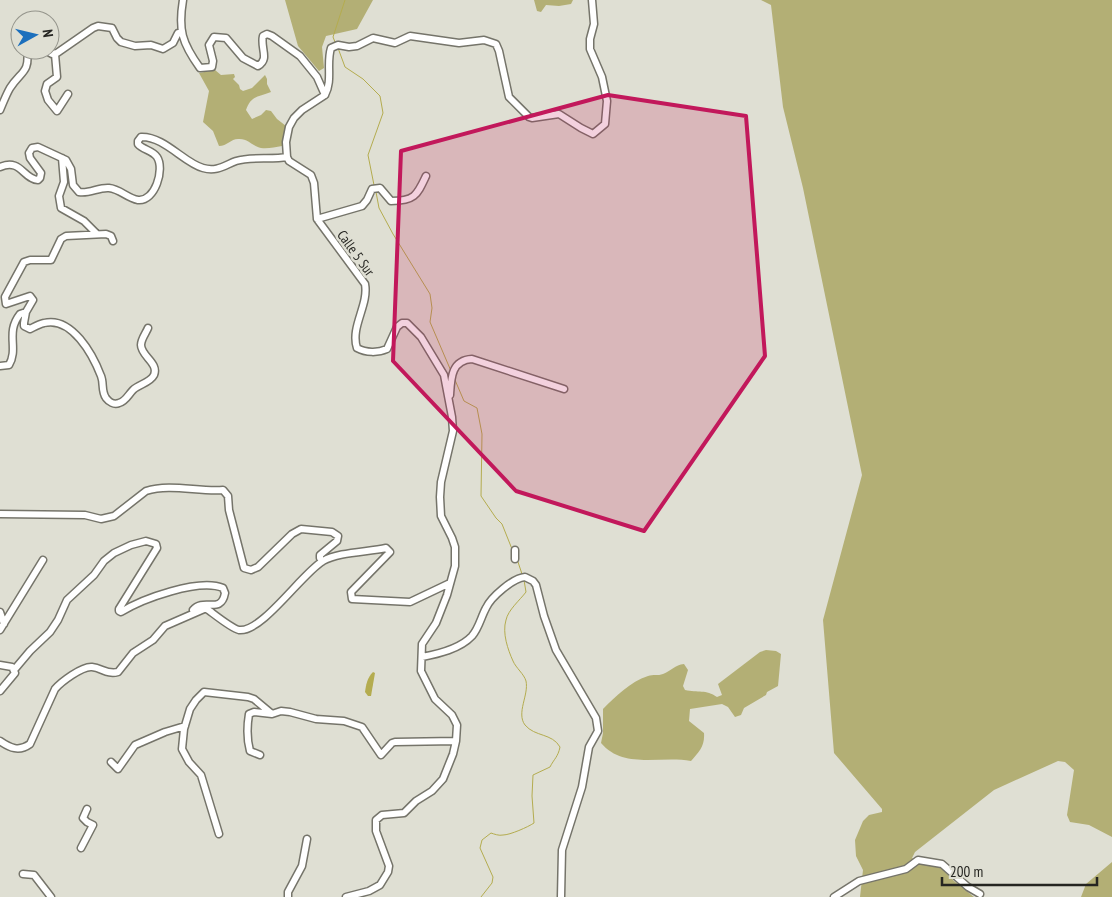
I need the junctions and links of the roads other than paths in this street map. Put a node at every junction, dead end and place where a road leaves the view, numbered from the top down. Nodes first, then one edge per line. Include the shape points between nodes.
1 (183, 0) edge
2 (592, 0) edge
3 (182, 33) junction
4 (60, 51) edge
5 (28, 60) edge
6 (56, 60) edge
7 (68, 94) dead end
8 (325, 95) junction
9 (0, 110) edge
10 (287, 157) junction
11 (62, 158) junction
12 (0, 167) edge
13 (426, 176) dead end
14 (317, 219) junction
15 (96, 234) junction
16 (113, 241) dead end
17 (26, 312) junction
18 (148, 328) dead end
19 (0, 366) edge
20 (564, 389) dead end
21 (449, 399) junction
22 (0, 514) edge
23 (515, 550) dead end
24 (515, 559) dead end
25 (43, 560) dead end
26 (322, 561) junction
27 (450, 583) junction
28 (0, 612) edge
29 (194, 612) junction
30 (2, 627) edge
31 (422, 657) junction
32 (0, 665) edge
33 (14, 670) junction
34 (0, 691) edge
35 (272, 714) junction
36 (185, 726) junction
37 (0, 741) edge
38 (456, 741) junction
39 (260, 755) dead end
40 (111, 762) dead end
41 (87, 810) dead end
42 (219, 834) dead end
43 (307, 839) dead end
44 (81, 848) dead end
45 (23, 874) dead end
46 (980, 894) dead end
47 (51, 897) edge
48 (288, 897) edge
49 (346, 897) edge
50 (561, 897) edge
51 (834, 897) edge

1 - 3 street
2 - 8 street via 594,24 590,50 602,77 607,100 605,124 593,134 559,114 532,118 521,110 509,97 499,51 492,41 459,43 410,36 392,43 373,38 357,46 336,46 328,55 329,88
3 - 4 street via 178,33 173,43 163,49 121,42 112,28 98,26
3 - 8 street via 191,56 200,68 212,67 209,45 214,37 226,38 243,58 258,66 265,58 263,36 272,36 300,56 317,77
5 - 9 street via 26,70 9,90
6 - 7 street via 57,77 45,91 48,100 57,111
8 - 10 street via 294,118 286,142
10 - 11 street via 237,161 217,170 204,169 159,142 141,138 138,144 157,156 160,171 158,184 147,197 138,200 112,188 79,192 73,185 71,169
10 - 14 street via 311,175
11 - 12 street via 38,147 30,149 30,158 41,174 36,180 14,165
11 - 15 street via 61,208 84,221
13 - 14 street via 418,193 408,198 391,201 380,188 374,188 362,206
14 - 21 street, Calle 5 Sur via 365,284 366,293 357,326 357,348 379,352 387,349 397,326 407,323 421,337 444,375
15 - 16 street via 111,236
15 - 17 street via 66,236 61,239 51,260 24,262 5,297 6,304 30,296 33,300
17 - 18 street via 24,326 30,329 45,322 56,323 72,331 83,342 101,376 107,399 114,404 127,399 153,377 154,366 141,346
17 - 19 street via 20,314 13,325 12,359 8,365
20 - 21 street via 472,359 461,361 453,369
21 - 27 street, Calle 5 Sur via 453,431 440,497 441,516 455,547 455,566
22 - 26 street via 85,515 101,519 114,516 152,489 223,490 228,496 244,568 258,568 292,534 304,528 332,532 338,536 337,541 320,554
23 - 24 street
25 - 30 street
26 - 27 street via 334,556 388,548 390,552 351,592 352,599 410,602
26 - 29 street via 249,629 238,630 207,609
27 - 31 street, Calle 5 Sur via 436,623 422,644
28 - 30 street
29 - 33 street via 196,607 221,602 225,592 223,588 199,586 180,589 119,611 157,548 156,544 146,542 131,545 104,561 67,600 50,632
29 - 37 street via 165,626 153,640 133,653 118,672 108,673 90,667 58,684 26,747 15,749
31 - 38 street via 421,671 435,699 457,722
31 - 50 street via 442,653 472,637 490,600 513,580 523,577 536,585 556,650 598,724 562,850
32 - 33 street
33 - 34 street via 11,680
35 - 36 street via 254,699 206,691 190,709
35 - 38 street via 290,712 362,727 380,755 395,742
35 - 39 street via 249,714 246,728 249,749
36 - 40 street via 135,745 118,769
36 - 42 street via 182,749 200,775
38 - 49 street via 443,779 432,791 404,813 382,815 376,820 376,831 389,866 380,884 369,891
41 - 44 street via 83,818 93,825
43 - 48 street via 302,866
45 - 47 street via 34,875
46 - 51 street via 942,864 918,860 906,869 859,881

